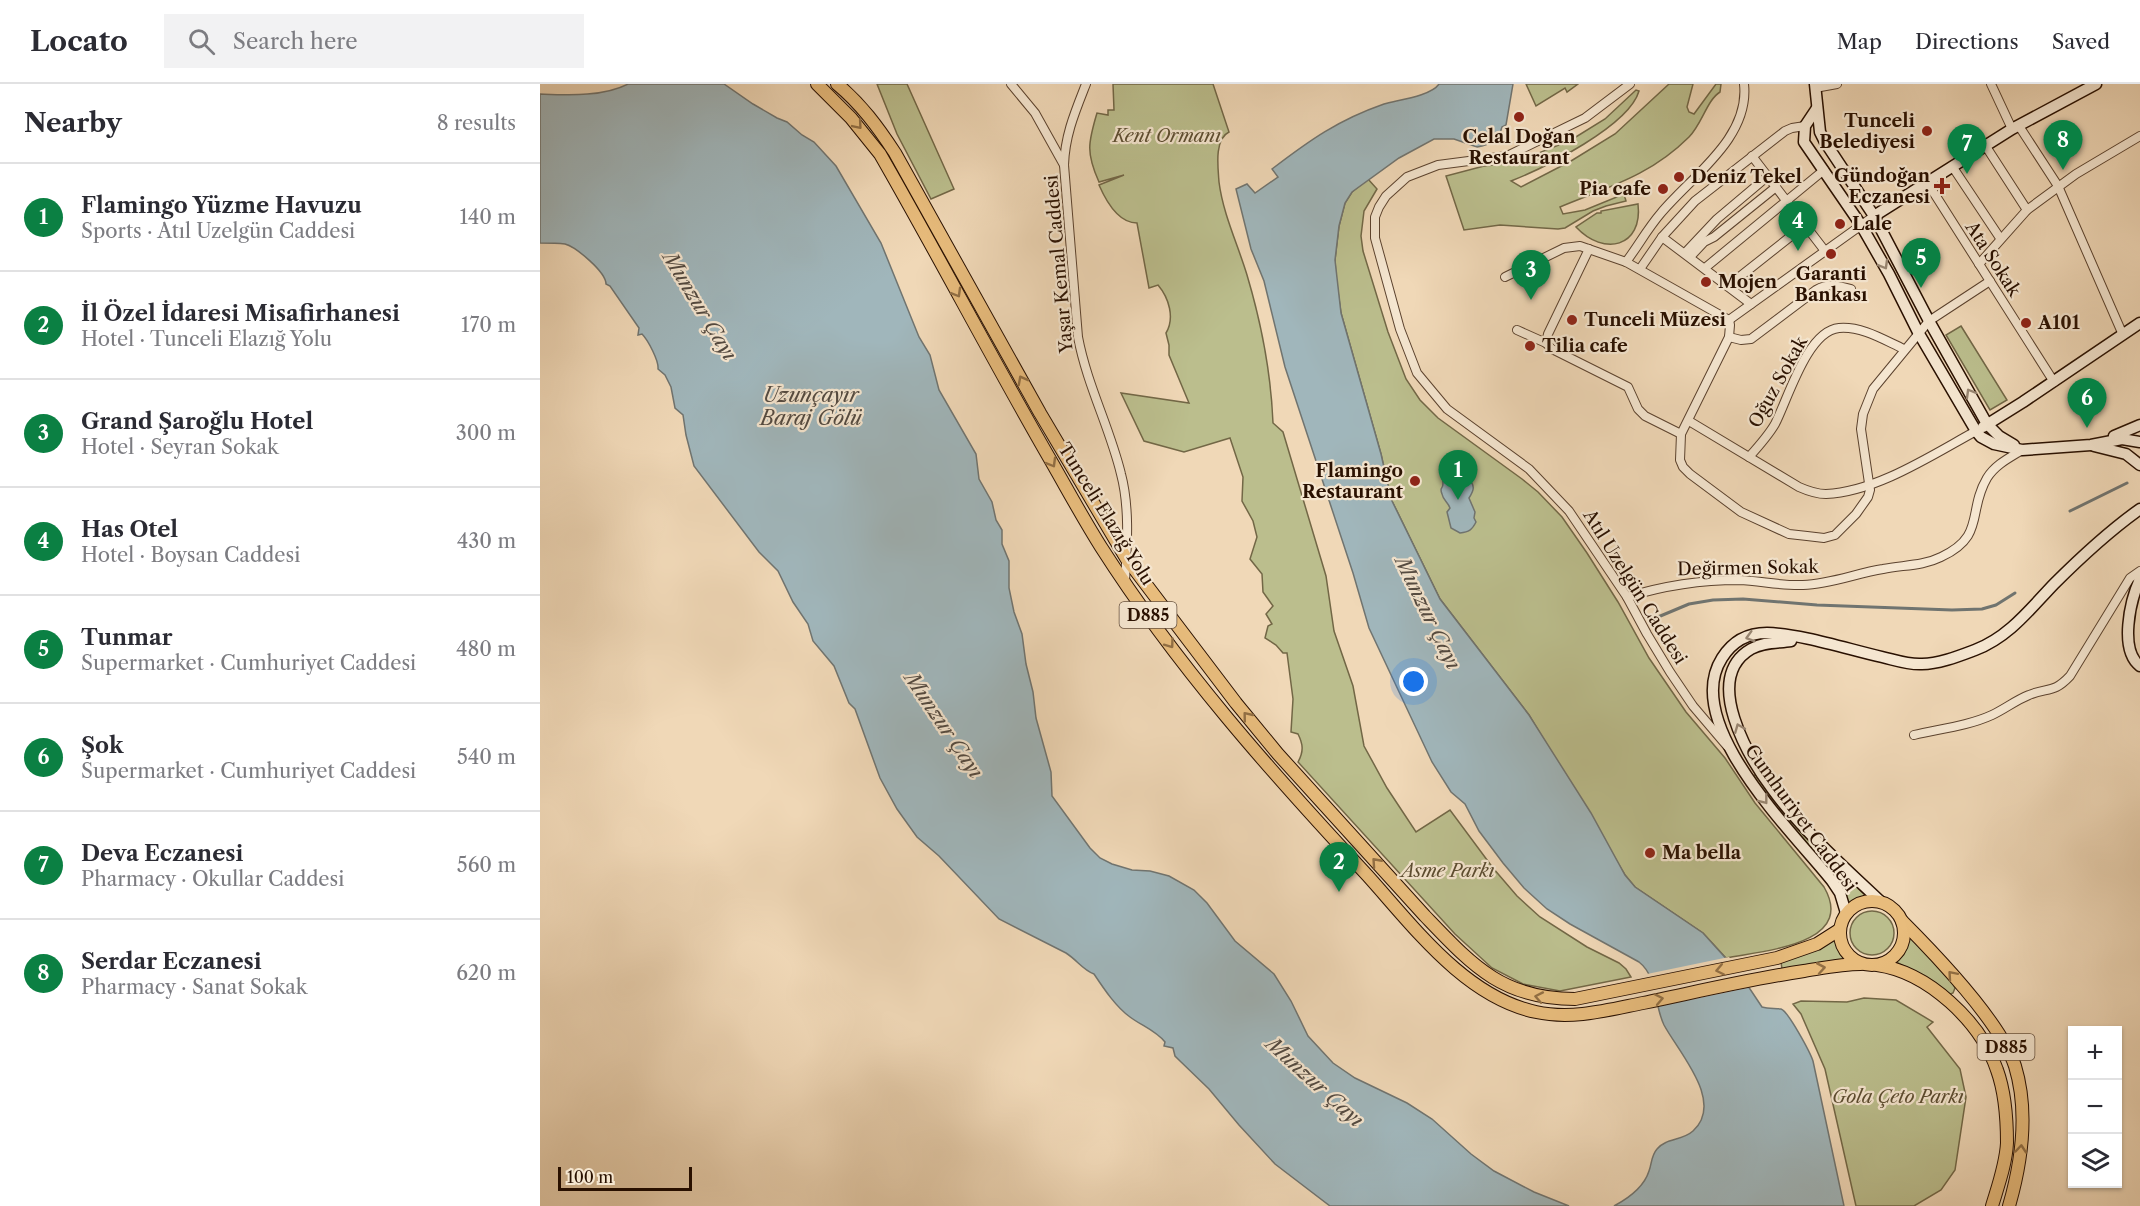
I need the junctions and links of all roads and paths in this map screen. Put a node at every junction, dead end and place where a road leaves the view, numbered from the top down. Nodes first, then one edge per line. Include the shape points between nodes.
1 (817, 84) edge
2 (837, 84) edge
3 (1011, 84) edge
4 (1086, 84) edge
5 (1630, 84) edge
6 (1744, 84) edge
7 (1837, 84) edge
8 (1991, 84) edge
9 (2096, 84) edge
10 (1815, 86) edge
11 (1817, 108) junction
12 (1805, 126) junction
13 (2015, 127) junction
14 (2140, 136) edge
15 (1985, 145) junction
16 (1752, 156) junction
17 (1064, 165) junction
18 (1952, 166) junction
19 (1824, 170) junction
20 (1768, 176) junction
21 (1927, 182) junction
22 (2058, 186) junction
23 (1776, 187) junction
24 (1786, 201) junction
25 (2027, 210) junction
26 (1874, 216) junction
27 (1805, 225) junction
28 (1861, 225) junction
29 (1662, 237) junction
30 (2000, 238) junction
31 (1589, 249) junction
32 (1825, 251) junction
33 (1687, 255) junction
34 (1626, 262) junction
35 (1979, 264) junction
36 (1705, 268) junction
37 (1640, 269) junction
38 (1505, 277) dead end
39 (1990, 281) junction
40 (1728, 286) junction
41 (1851, 289) dead end
42 (1751, 304) junction
43 (1729, 320) junction
44 (1929, 321) junction
45 (2140, 323) edge
46 (1517, 330) dead end
47 (1918, 332) junction
48 (2123, 335) junction
49 (1729, 337) junction
50 (1546, 343) junction
51 (1904, 349) junction
52 (2054, 382) junction
53 (1689, 420) junction
54 (1987, 424) junction
55 (2140, 425) edge
56 (1976, 431) junction
57 (1681, 434) junction
58 (2140, 442) edge
59 (2091, 445) junction
60 (2022, 450) junction
61 (1749, 457) junction
62 (2140, 465) edge
63 (1871, 484) junction
64 (2140, 501) edge
65 (2140, 509) edge
66 (2130, 516) junction
67 (1126, 558) junction
68 (2140, 571) edge
69 (2140, 579) edge
70 (1125, 583) junction
71 (1628, 597) junction
72 (1807, 640) junction
73 (2140, 666) edge
74 (1914, 735) dead end
75 (1732, 752) junction
76 (1881, 902) junction
77 (1846, 913) junction
78 (1902, 921) junction
79 (1839, 930) junction
80 (1861, 964) junction
81 (1877, 965) junction
82 (1992, 1206) edge
83 (2009, 1206) edge

1 -> 70 main road, Tunceli Elazığ Yolu / D885 via 880,154 1034,432
67 -> 2 main road, Tunceli Elazığ Yolu / D885 via 881,130
3 - 17 street via 1035,113
4 - 17 street, Yaşar Kemal Caddesi via 1068,131
5 - 71 street, Atıl Uzelgün Caddesi via 1586,118 1508,156 1438,165 1407,177 1386,196 1374,227 1381,264 1417,373 1454,416 1529,469 1559,499 1579,522
6 - 34 street via 1744,105 1726,142 1661,213
7 - 10 street
8 - 13 street
9 - 13 main road
10 - 11 main road
11 - 12 main road
11 - 26 main road via 1824,142
12 - 16 street via 1785,131
12 - 19 main road via 1804,142
13 - 15 main road
13 - 22 street
14 - 22 street
15 - 18 main road
15 - 25 street
16 - 20 street
16 - 29 street via 1700,197
17 - 67 street, Yaşar Kemal Caddesi via 1078,337 1122,475
18 - 21 main road
18 - 30 street
19 - 24 street
19 - 28 main road
20 - 23 street
20 - 33 street via 1717,219
21 - 26 main road
21 - 35 street, Ata Sokak
22 - 25 street
22 - 48 street
23 - 24 street
23 - 33 street
24 - 27 street
24 - 36 street
25 - 30 street
26 - 28 street
26 - 44 main road
27 - 32 street
27 - 40 street
28 - 32 street
28 -> 47 main road
29 - 33 street
29 - 37 street
30 - 35 street
31 - 34 street
31 - 38 street via 1564,248
31 - 50 street
32 - 42 street
33 - 36 street
34 - 37 street
35 - 39 street, Ata Sokak
36 - 40 street
37 - 43 street
39 - 44 street
39 - 52 street, Ata Sokak
40 - 42 street
41 - 49 street via 1825,285 1751,339
42 - 43 street
43 - 49 street
44 - 47 street
54 -> 44 main road
45 - 48 main road
46 - 50 street
47 - 51 street
47 - 56 main road
48 - 52 main road
49 - 53 street
50 - 57 street via 1628,387 1645,416
51 - 61 street, Oğuz Sokak via 1861,330 1827,331 1809,351 1774,426
51 - 63 street via 1873,389 1863,414 1862,441
52 - 54 main road
53 - 57 street
53 - 61 street
54 - 56 main road
54 - 60 main road
55 - 59 main road
56 - 60 main road via 1994,444
56 - 63 street
57 - 63 street via 1680,460 1690,474 1741,512 1789,534 1835,536 1868,497
58 - 59 main road via 2122,439
59 - 60 main road
59 - 62 main road via 2126,454
60 - 71 street, Değirmen Sokak via 1986,479 1968,537 1952,552 1933,561 1822,583 1739,580 1682,584
61 - 63 street via 1814,493
64 - 66 main road
65 - 66 main road, Cumhuriyet Caddesi
66 - 72 main road, Cumhuriyet Caddesi via 2086,552 2009,631 1976,650 1933,663 1911,664
67 - 70 street, Yaşar Kemal Caddesi
79 -> 67 main road, Tunceli Elazığ Yolu / D885 via 1817,944 1777,958 1598,996 1560,999 1521,993 1487,975 1425,916 1278,754
68 - 74 street via 2130,578 2062,685 2014,701 1993,715
69 - 73 main road via 2128,643
70 -> 80 main road, Tunceli Elazığ Yolu / D885 via 1266,765 1413,926 1457,970 1496,998 1516,1007 1560,1015
71 - 75 street, Atıl Uzelgün Caddesi via 1693,706
72 -> 75 main road, Cumhuriyet Caddesi via 1752,634 1726,651 1713,675 1712,692 1713,708
76 -> 72 main road via 1774,792 1741,735 1728,697 1732,669 1750,649
75 -> 77 main road, Cumhuriyet Caddesi via 1762,798 1832,881
76 - 77 main road via 1862,902
76 - 78 main road via 1896,911
77 - 79 main road
78 - 81 main road via 1900,949 1891,960
83 -> 78 main road, D885 via 2022,1150 2021,1100 2014,1063 1981,1011
79 - 80 main road via 1841,944
80 - 81 main road
81 - 82 main road, D885 via 1899,970 1934,989 1963,1016 1989,1052 2003,1097 2007,1144

